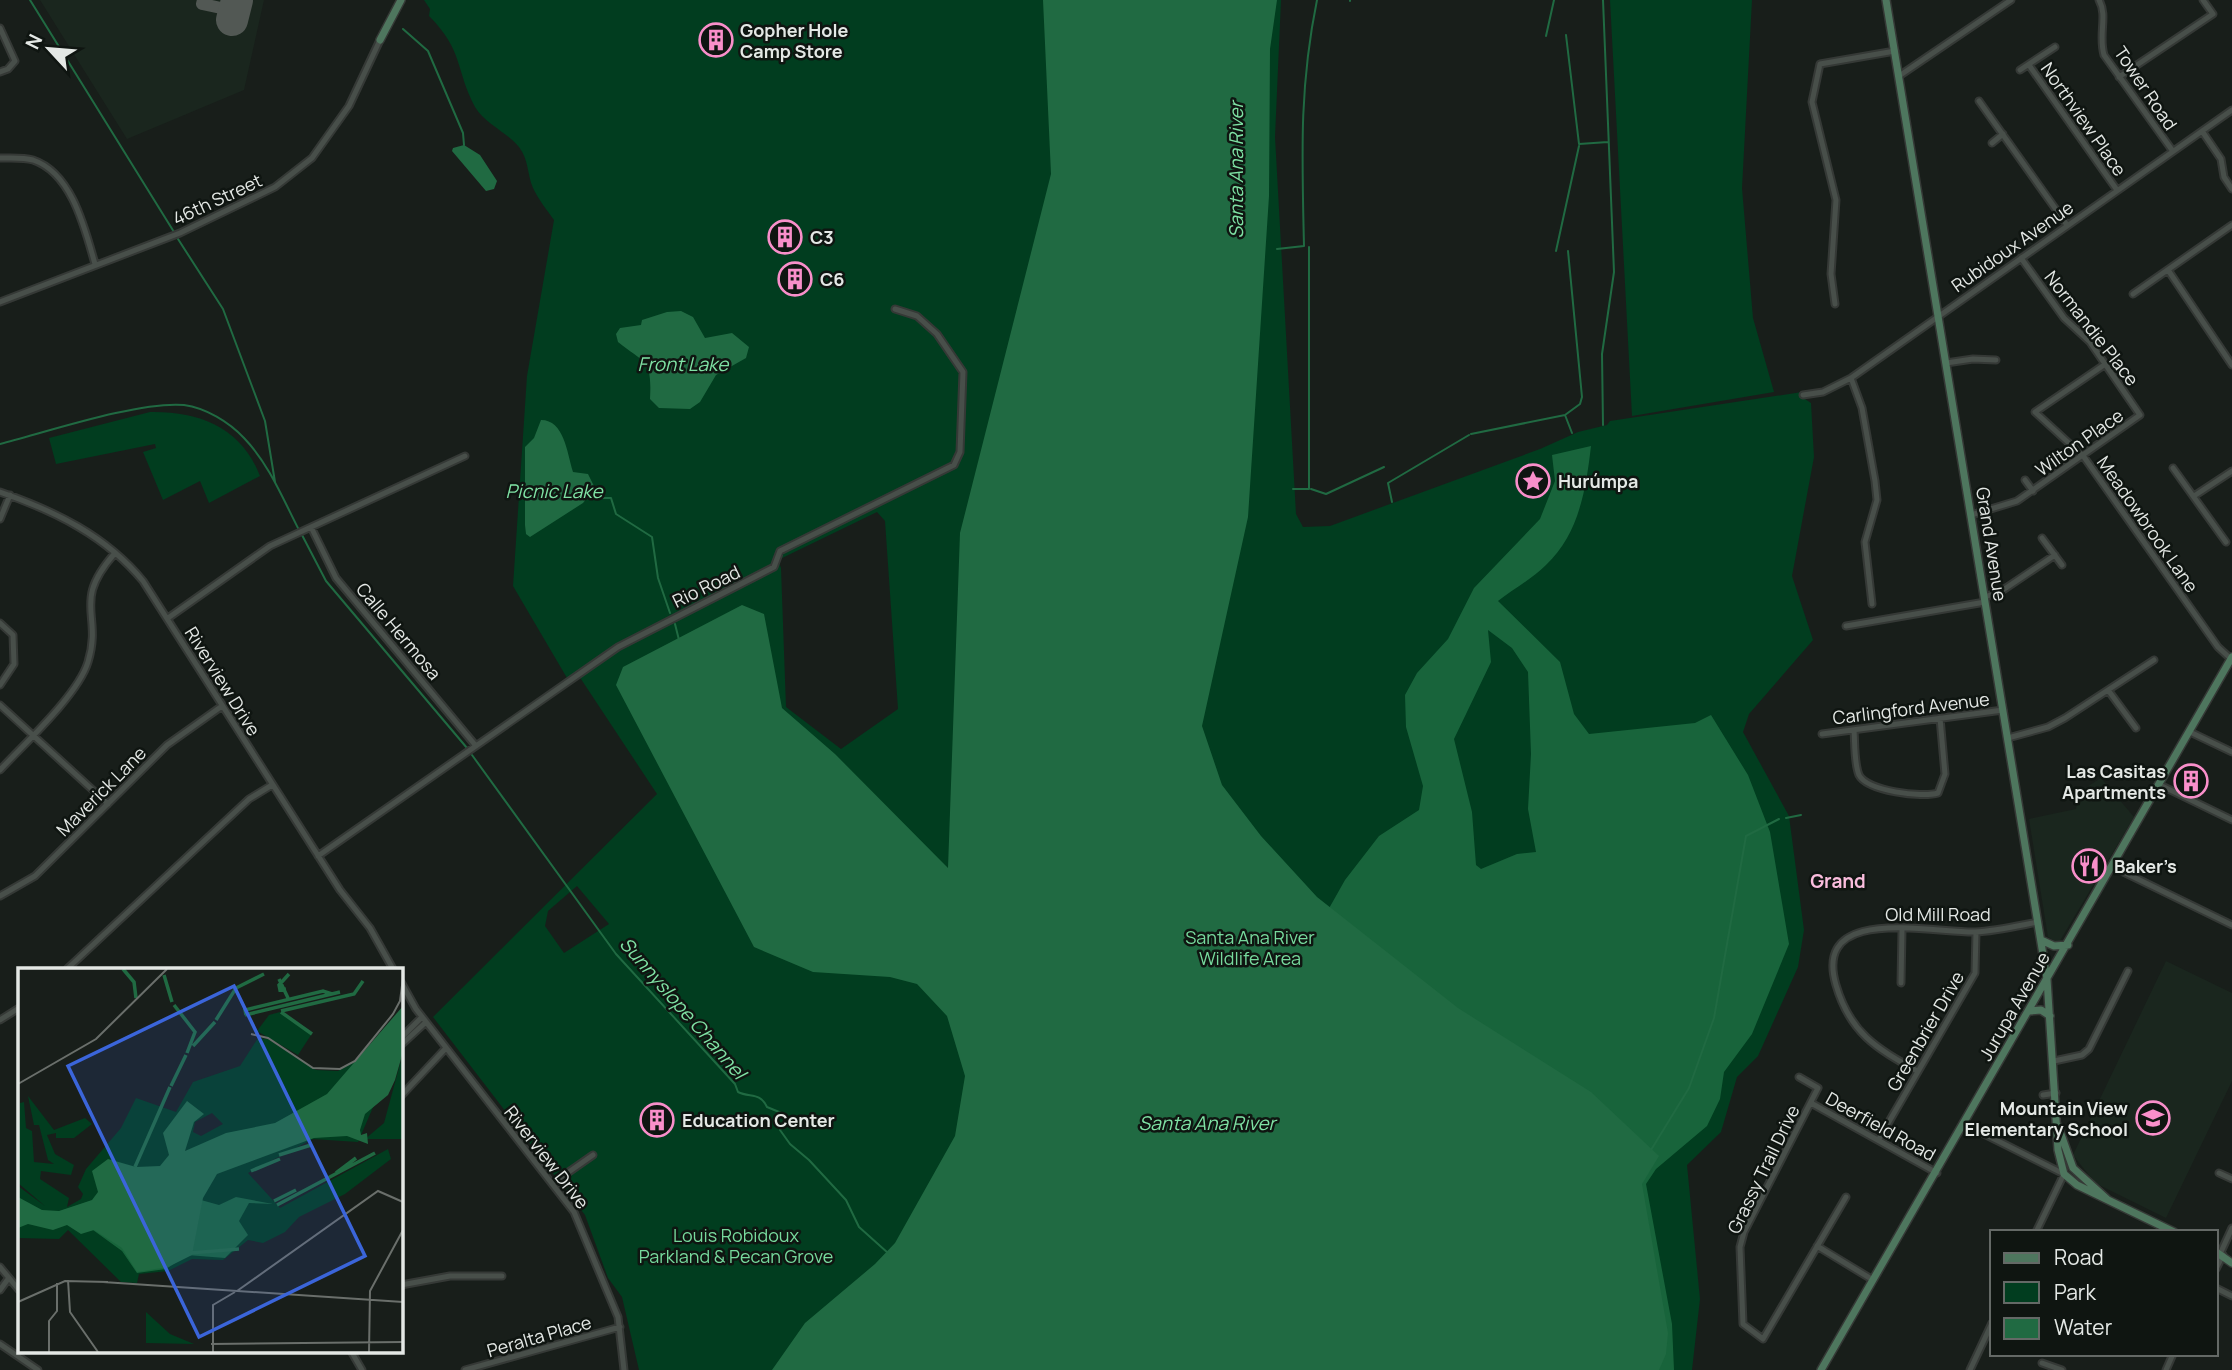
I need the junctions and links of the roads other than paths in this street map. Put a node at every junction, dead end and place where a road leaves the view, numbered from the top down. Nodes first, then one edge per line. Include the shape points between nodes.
1 (401, 0) edge
2 (1886, 0) edge
3 (2011, 0) edge
4 (2099, 0) edge
5 (2203, 0) edge
6 (0, 28) edge
7 (380, 40) joint
8 (2055, 47) dead end
9 (1895, 51) junction
10 (2029, 65) junction
11 (2020, 70) dead end
12 (0, 72) edge
13 (1899, 76) junction
14 (2119, 77) junction
15 (1979, 101) dead end
16 (2232, 110) edge
17 (2202, 131) junction
18 (2003, 134) junction
19 (1992, 143) dead end
20 (2172, 150) junction
21 (0, 158) edge
22 (2232, 189) edge
23 (2117, 190) junction
24 (2067, 225) junction
25 (2232, 225) edge
26 (2021, 258) junction
27 (95, 264) junction
28 (2168, 270) junction
29 (2133, 294) dead end
30 (0, 302) edge
31 (1835, 304) dead end
32 (895, 310) dead end
33 (1939, 315) junction
34 (1996, 360) dead end
35 (1946, 363) junction
36 (2104, 365) junction
37 (2232, 365) edge
38 (1851, 378) junction
39 (1803, 395) dead end
40 (2140, 415) joint
41 (465, 456) dead end
42 (2084, 457) junction
43 (2173, 468) dead end
44 (2232, 471) edge
45 (2025, 480) dead end
46 (2033, 491) junction
47 (0, 492) edge
48 (10, 495) junction
49 (2194, 496) junction
50 (1971, 515) junction
51 (0, 519) edge
52 (311, 527) junction
53 (2042, 538) dead end
54 (2226, 542) dead end
55 (115, 553) junction
56 (2055, 555) junction
57 (2062, 565) dead end
58 (1985, 600) junction
59 (1872, 604) dead end
60 (167, 618) junction
61 (0, 623) edge
62 (1846, 626) dead end
63 (2232, 659) edge
64 (2154, 660) dead end
65 (0, 685) edge
66 (2108, 690) junction
67 (0, 705) edge
68 (222, 706) junction
69 (2003, 710) junction
70 (1940, 718) junction
71 (2136, 728) dead end
72 (1854, 730) junction
73 (2190, 732) junction
74 (1822, 734) dead end
75 (32, 735) junction
76 (2008, 738) junction
77 (471, 749) junction
78 (2232, 752) edge
79 (0, 770) edge
80 (272, 785) junction
81 (2160, 785) junction
82 (108, 804) junction
83 (2232, 820) edge
84 (318, 856) junction
85 (2113, 867) junction
86 (0, 896) edge
87 (2038, 922) junction
88 (2232, 925) edge
89 (1902, 930) junction
90 (1976, 932) junction
91 (2041, 940) junction
92 (2068, 944) junction
93 (68, 968) edge
94 (392, 968) edge
95 (2128, 971) dead end
96 (2048, 979) junction
97 (402, 984) edge
98 (1900, 984) dead end
99 (18, 1009) edge
100 (2030, 1011) junction
101 (2050, 1016) junction
102 (424, 1019) junction
103 (0, 1020) edge
104 (402, 1037) edge
105 (402, 1044) edge
106 (446, 1048) junction
107 (2054, 1061) junction
108 (1917, 1071) junction
109 (1799, 1077) dead end
110 (1818, 1088) joint
111 (2056, 1093) junction
112 (402, 1095) edge
113 (2043, 1095) dead end
114 (1811, 1103) junction
115 (1964, 1124) junction
116 (2058, 1126) junction
117 (1879, 1139) junction
118 (593, 1155) dead end
119 (2073, 1168) junction
120 (1937, 1173) junction
121 (2219, 1173) dead end
122 (2064, 1174) junction
123 (2232, 1180) edge
124 (552, 1183) junction
125 (1846, 1197) dead end
126 (2108, 1199) junction
127 (2232, 1228) edge
128 (2161, 1229) edge
129 (2037, 1230) edge
130 (1817, 1246) junction
131 (2220, 1254) edge
132 (2232, 1255) edge
133 (2232, 1263) edge
134 (0, 1267) edge
135 (502, 1276) dead end
136 (8, 1279) junction
137 (1873, 1280) junction
138 (402, 1285) edge
139 (18, 1289) edge
140 (0, 1290) edge
141 (620, 1327) junction
142 (1990, 1327) edge
143 (0, 1344) edge
144 (352, 1352) edge
145 (2042, 1363) dead end
146 (38, 1370) edge
147 (362, 1370) edge
148 (465, 1370) edge
149 (624, 1370) edge
150 (1821, 1370) edge
151 (1970, 1370) edge
152 (2062, 1370) edge

1 - 7 main road
2 - 9 main road, Grand Avenue
3 - 13 street
4 - 14 street, Tower Road via 2103,21 2099,38
5 - 14 street via 2213,14
6 - 12 street via 15,61
7 - 27 street, 46th Street via 349,106 312,158 275,187 179,233
8 - 10 street
9 - 13 main road, Grand Avenue
9 - 31 street via 1820,64 1812,102 1836,200 1831,274
10 - 11 street
10 - 23 street, Northview Place
13 - 33 main road, Grand Avenue
14 - 20 street, Tower Road
15 - 18 street
16 - 17 street, Rubidoux Avenue
17 - 20 street, Rubidoux Avenue
17 - 22 street, Tower Road via 2221,159
18 - 19 street
18 - 24 street
20 - 23 street, Rubidoux Avenue
21 - 27 street via 32,160 55,172 68,191
23 - 24 street, Rubidoux Avenue
24 - 26 street, Rubidoux Avenue
25 - 28 street
26 - 33 street, Rubidoux Avenue
26 - 36 street, Normandie Place
27 - 30 street, 46th Street
28 - 29 street
28 - 37 street
32 - 77 street, Rio Road via 917,316 937,334 963,372 960,452 954,465 780,551 774,568 639,635
33 - 35 main road, Grand Avenue
33 - 38 street, Rubidoux Avenue
34 - 35 street
35 - 50 main road, Grand Avenue
36 - 40 street, Normandie Place
36 - 42 street, Meadowbrook Lane via 2035,412
38 - 39 street, Rubidoux Avenue via 1824,392
38 - 59 street via 1862,408 1877,500 1865,542
40 - 42 street, Wilton Place
41 - 52 street, Riverview Drive
42 - 46 street, Wilton Place
42 - 63 street, Meadowbrook Lane via 2218,647
43 - 49 street
44 - 49 street
45 - 46 street, Wilton Place
46 - 50 street, Wilton Place
47 - 48 street, Riverview Drive
48 - 51 street
48 - 55 street, Riverview Drive via 81,527
49 - 54 street
50 - 58 main road, Grand Avenue
52 - 60 street, Riverview Drive via 254,556
52 - 77 street, Calle Hermosa via 337,578
53 - 56 street
55 - 60 street, Riverview Drive via 143,581
55 - 75 street via 90,594 91,649 84,672
56 - 57 street
56 - 58 street
58 - 62 street
58 - 69 main road, Grand Avenue
60 - 68 street, Riverview Drive
61 - 65 street via 13,635 14,664
63 - 73 main road, Jurupa Avenue
64 - 66 street
66 - 71 street
66 - 76 street via 2048,727
67 - 75 street
68 - 80 street, Riverview Drive
68 - 82 street, Maverick Lane via 174,739
69 - 70 street, Carlingford Avenue
69 - 76 main road, Grand Avenue
70 - 72 street, Carlingford Avenue
70 - 72 street via 1945,774 1937,793 1924,797 1865,782 1858,774
72 - 74 street, Carlingford Avenue
73 - 78 street
73 - 81 main road, Jurupa Avenue
75 - 79 street
75 - 82 street
76 - 87 main road, Grand Avenue
77 - 84 street, Rio Road
80 - 84 street, Riverview Drive
80 - 93 street via 249,799
81 - 83 street
81 - 85 main road, Jurupa Avenue
82 - 86 street, Maverick Lane via 35,876
84 - 94 street, Riverview Drive
85 - 88 street
85 - 92 main road, Jurupa Avenue
87 - 90 street, Old Mill Road
87 - 91 main road, Grand Avenue
89 - 90 street, Old Mill Road
89 - 98 street
89 - 108 street, Old Mill Road via 1871,927 1848,936 1835,952 1833,973 1841,1000 1862,1035
90 - 108 street, Greenbrier Drive via 1975,973
91 - 92 main road via 2053,946
91 - 96 main road, Grand Avenue
92 - 96 main road, Jurupa Avenue
95 - 107 street via 2089,1049
96 - 100 main road, Jurupa Avenue
96 - 101 main road, Grand Avenue
97 - 102 street, Riverview Drive
99 - 103 street
100 - 101 main road
100 - 115 main road, Jurupa Avenue
101 - 107 main road, Grand Avenue
102 - 104 street
102 - 105 street
102 - 106 street, Riverview Drive
106 - 112 street
106 - 124 street, Riverview Drive
107 - 111 main road, Grand Avenue
108 - 117 street, Greenbrier Drive
109 - 110 street, Deerfield Road
110 - 114 street, Grassy Trail Drive
111 - 113 street
111 - 116 main road, Grand Avenue
114 - 117 street, Deerfield Road
114 - 130 street, Grassy Trail Drive via 1740,1247 1744,1324 1763,1339
115 - 120 main road, Jurupa Avenue
115 - 122 street
116 - 119 main road, Grand Avenue
116 - 122 main road, Grand Avenue
117 - 120 street, Deerfield Road
118 - 124 street
119 - 122 street
119 - 126 main road
120 - 137 main road, Jurupa Avenue
121 - 123 street
122 - 126 main road via 2085,1190
122 - 129 street
124 - 141 street, Riverview Drive via 580,1224
125 - 130 street
126 - 128 main road
127 - 131 street
130 - 137 street
131 - 132 main road
131 - 133 main road
134 - 136 street
135 - 138 street via 450,1276
136 - 139 street
136 - 140 street
137 - 150 main road, Jurupa Avenue
141 - 148 street, Peralta Place
141 - 149 street, Riverview Drive
142 - 151 street
143 - 146 street
144 - 147 street
145 - 152 street

